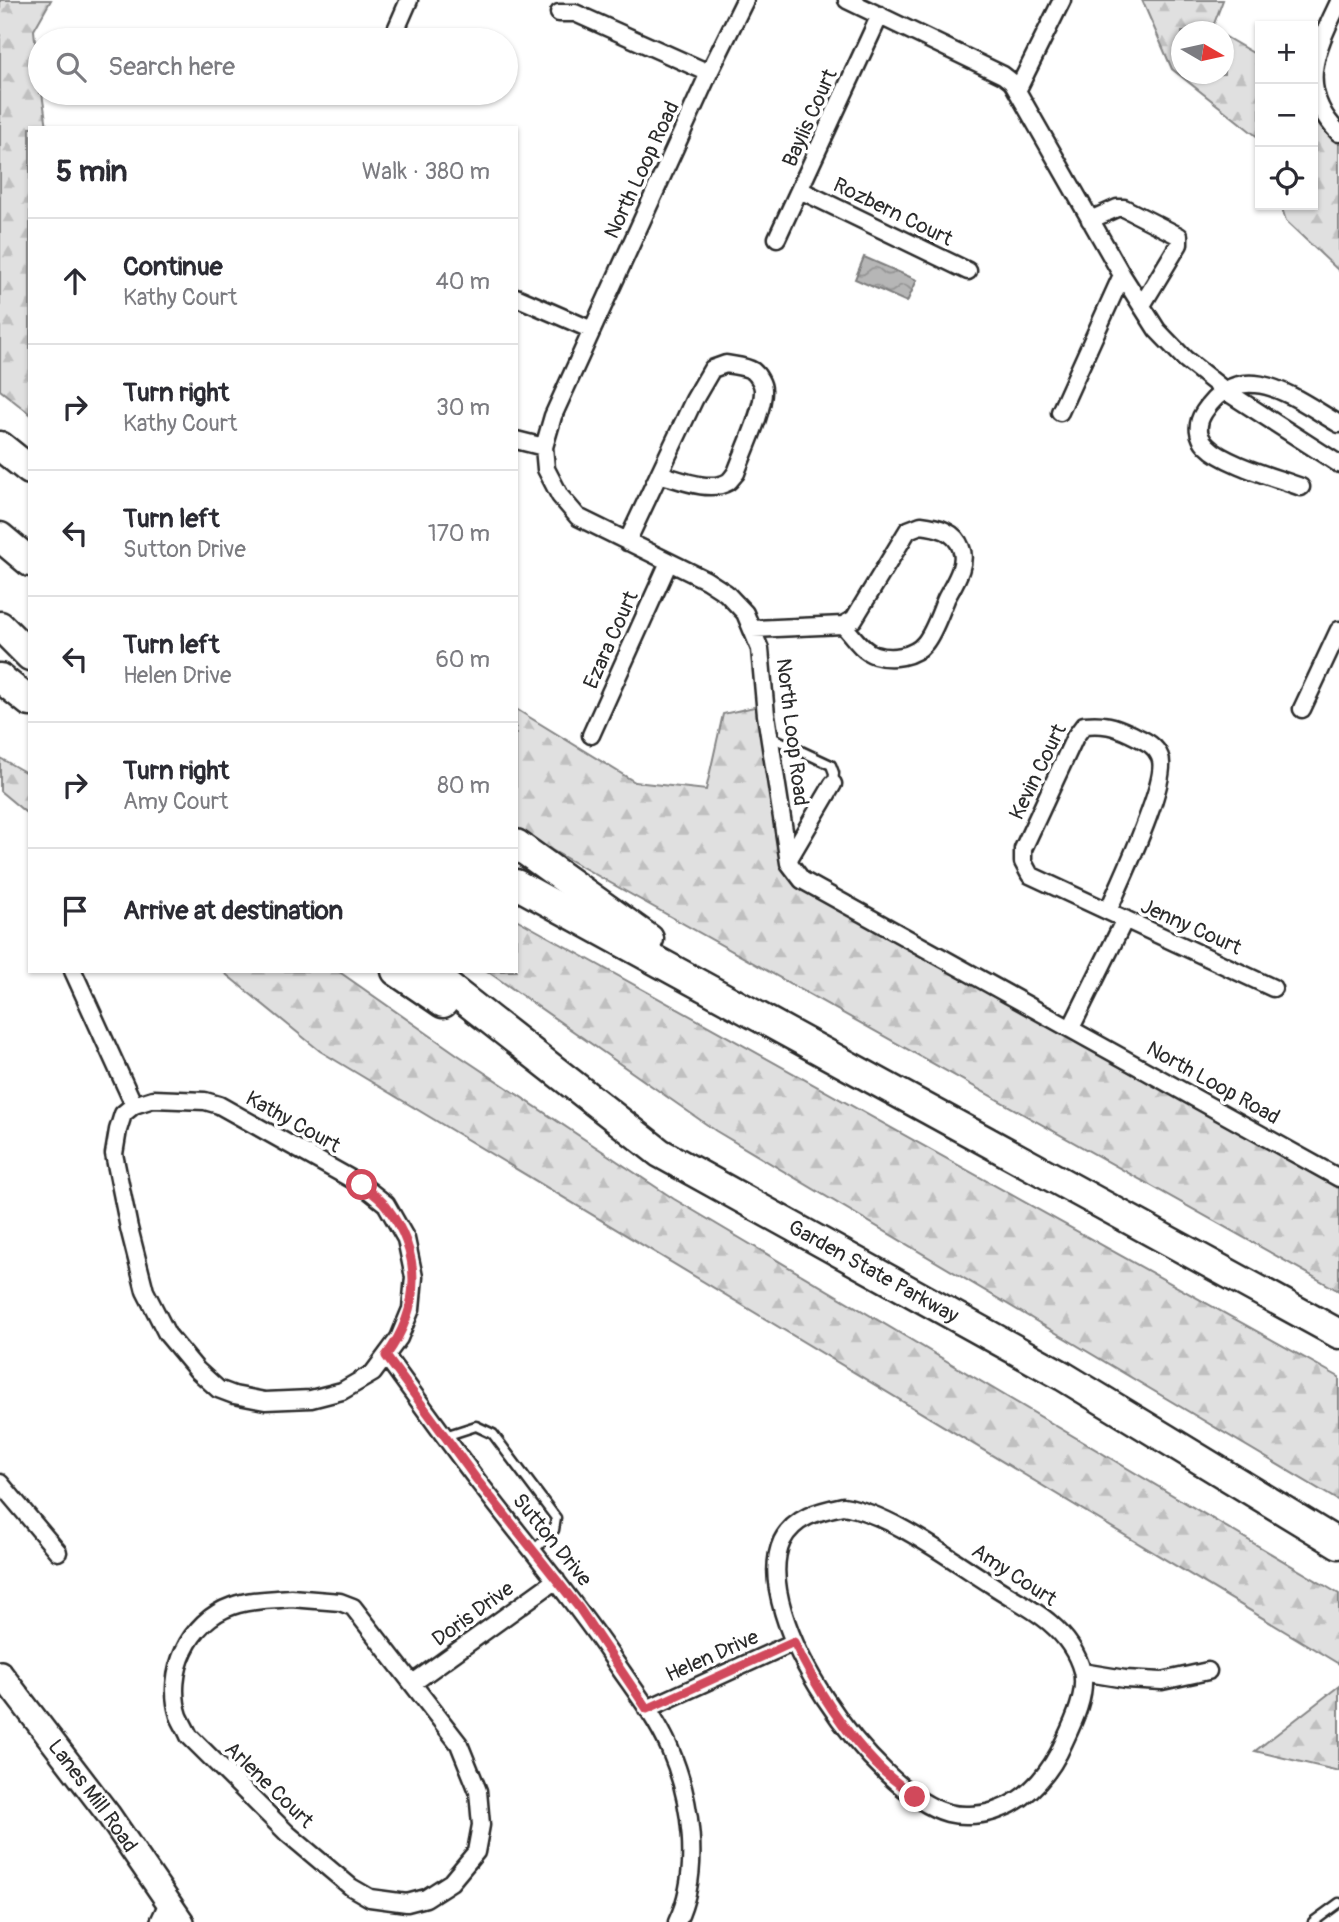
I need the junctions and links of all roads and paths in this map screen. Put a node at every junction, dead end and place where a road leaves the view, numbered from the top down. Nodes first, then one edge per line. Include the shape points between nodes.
1 (409, 0) edge
2 (745, 0) edge
3 (847, 0) edge
4 (1062, 0) edge
5 (1339, 2) edge
6 (559, 13) dead end
7 (880, 15) junction
8 (397, 28) edge
9 (709, 74) junction
10 (1017, 91) junction
11 (1339, 133) edge
12 (800, 190) junction
13 (1090, 220) junction
14 (777, 239) dead end
15 (968, 271) dead end
16 (1122, 275) junction
17 (518, 298) edge
18 (1142, 305) junction
19 (592, 330) junction
20 (1224, 390) junction
21 (1060, 412) dead end
22 (1339, 424) edge
23 (518, 440) edge
24 (0, 446) edge
25 (544, 447) junction
26 (1339, 464) edge
27 (28, 468) edge
28 (659, 474) junction
29 (1301, 487) dead end
30 (0, 537) edge
31 (627, 542) junction
32 (28, 560) edge
33 (669, 562) junction
34 (843, 625) junction
35 (0, 626) edge
36 (752, 629) junction
37 (1339, 630) edge
38 (28, 654) edge
39 (0, 678) edge
40 (28, 700) edge
41 (1303, 709) dead end
42 (591, 735) dead end
43 (769, 736) junction
44 (833, 784) joint
45 (518, 845) edge
46 (789, 863) junction
47 (518, 885) edge
48 (1108, 911) junction
49 (1125, 919) junction
50 (74, 973) edge
51 (399, 973) edge
52 (431, 973) edge
53 (1273, 988) dead end
54 (748, 1010) junction
55 (1070, 1028) junction
56 (134, 1105) junction
57 (660, 1153) junction
58 (1339, 1178) edge
59 (1339, 1334) edge
60 (386, 1356) junction
61 (445, 1436) junction
62 (0, 1483) edge
63 (1339, 1544) edge
64 (533, 1551) junction
65 (58, 1552) dead end
66 (556, 1580) junction
67 (794, 1642) junction
68 (1208, 1671) dead end
69 (1082, 1672) junction
70 (0, 1673) edge
71 (413, 1682) junction
72 (647, 1709) junction
73 (1339, 1903) edge
74 (163, 1912) edge
75 (182, 1922) edge
76 (677, 1922) edge
77 (1312, 1922) edge

1 - 8 street
2 - 9 street, North Loop Road
3 - 7 street
4 - 10 street
5 - 11 street via 1318,45 1313,72 1321,109
6 - 9 street via 575,13
7 - 10 street via 1003,75
7 - 12 street, Baylis Court
9 - 19 street, North Loop Road
10 - 13 street
12 - 14 street, Baylis Court
12 - 15 street, Rozbern Court
13 - 16 street
13 - 18 street via 1124,208 1179,236 1179,244
16 - 18 street
16 - 21 street
17 - 19 street
18 - 20 street via 1157,330
19 - 25 street, North Loop Road via 553,415
20 - 22 street via 1242,383 1276,387
20 - 26 street
20 - 29 street via 1204,412 1198,425 1200,438 1210,449 1245,467
23 - 25 street
24 - 27 highway
25 - 31 street, North Loop Road via 546,469 559,496 578,517
28 - 28 street via 712,369 726,364 752,372 761,382 762,402 736,473 728,482 702,485
28 - 31 street
30 - 32 highway
31 - 33 street, North Loop Road
33 - 36 street, North Loop Road via 726,593 745,613
33 - 42 street, Ezara Court
34 - 34 street via 854,618 908,530 922,525 954,535 962,550 962,566 925,643 914,653 899,657 874,654
34 - 36 street
35 - 38 highway
36 - 43 street, North Loop Road via 760,649
37 - 41 street
39 - 40 highway
43 - 44 lane via 831,765
43 - 46 street, North Loop Road
44 - 46 street
45 - 54 highway
46 - 55 street, North Loop Road via 802,880
47 - 54 highway
48 - 48 street, Kevin Court via 1146,822 1161,759 1152,745 1101,723 1084,725 1074,737 1023,849 1023,862 1030,874
48 - 49 street, Kevin Court
49 - 53 street, Jenny Court
49 - 55 street, Jenny Court
50 - 56 street
51 - 57 highway
52 - 57 highway, Garden State Parkway
54 - 59 highway
55 - 58 street, North Loop Road
56 - 60 street, Kathy Court via 153,1099 219,1105 362,1185 386,1204 406,1238 414,1277 411,1309
56 - 60 street, Kathy Court via 123,1114 114,1154 129,1228 145,1291 167,1335 197,1370 234,1395 265,1401 311,1399 342,1391 373,1373
57 - 63 highway, Garden State Parkway via 1063,1376
60 - 61 street, Sutton Drive
61 - 64 street, Sutton Drive
61 - 64 lane via 476,1426 494,1434 556,1518 554,1530
62 - 65 street
64 - 66 street, Sutton Drive
66 - 71 street, Doris Drive
66 - 72 street, Sutton Drive
67 - 69 street, Amy Court via 811,1677 878,1767 915,1797 950,1814 999,1809 1023,1797 1045,1775 1081,1702
67 - 69 street, Amy Court via 775,1586 776,1559 797,1522 818,1511 844,1506 862,1509 916,1537 1050,1623 1071,1646
67 - 72 street, Helen Drive
68 - 69 street via 1162,1681
70 - 74 main road, Lanes Mill Road via 108,1814
71 - 71 street, Arlene Court via 353,1607 291,1598 249,1601 208,1619 187,1642 175,1692 179,1717 189,1736 288,1834 351,1887 370,1898 407,1903 452,1882 476,1852 481,1825 478,1791 459,1744
72 - 76 street, Sutton Drive via 669,1745 689,1820 687,1903
73 - 77 lane
74 - 75 main road, Lanes Mill Road

